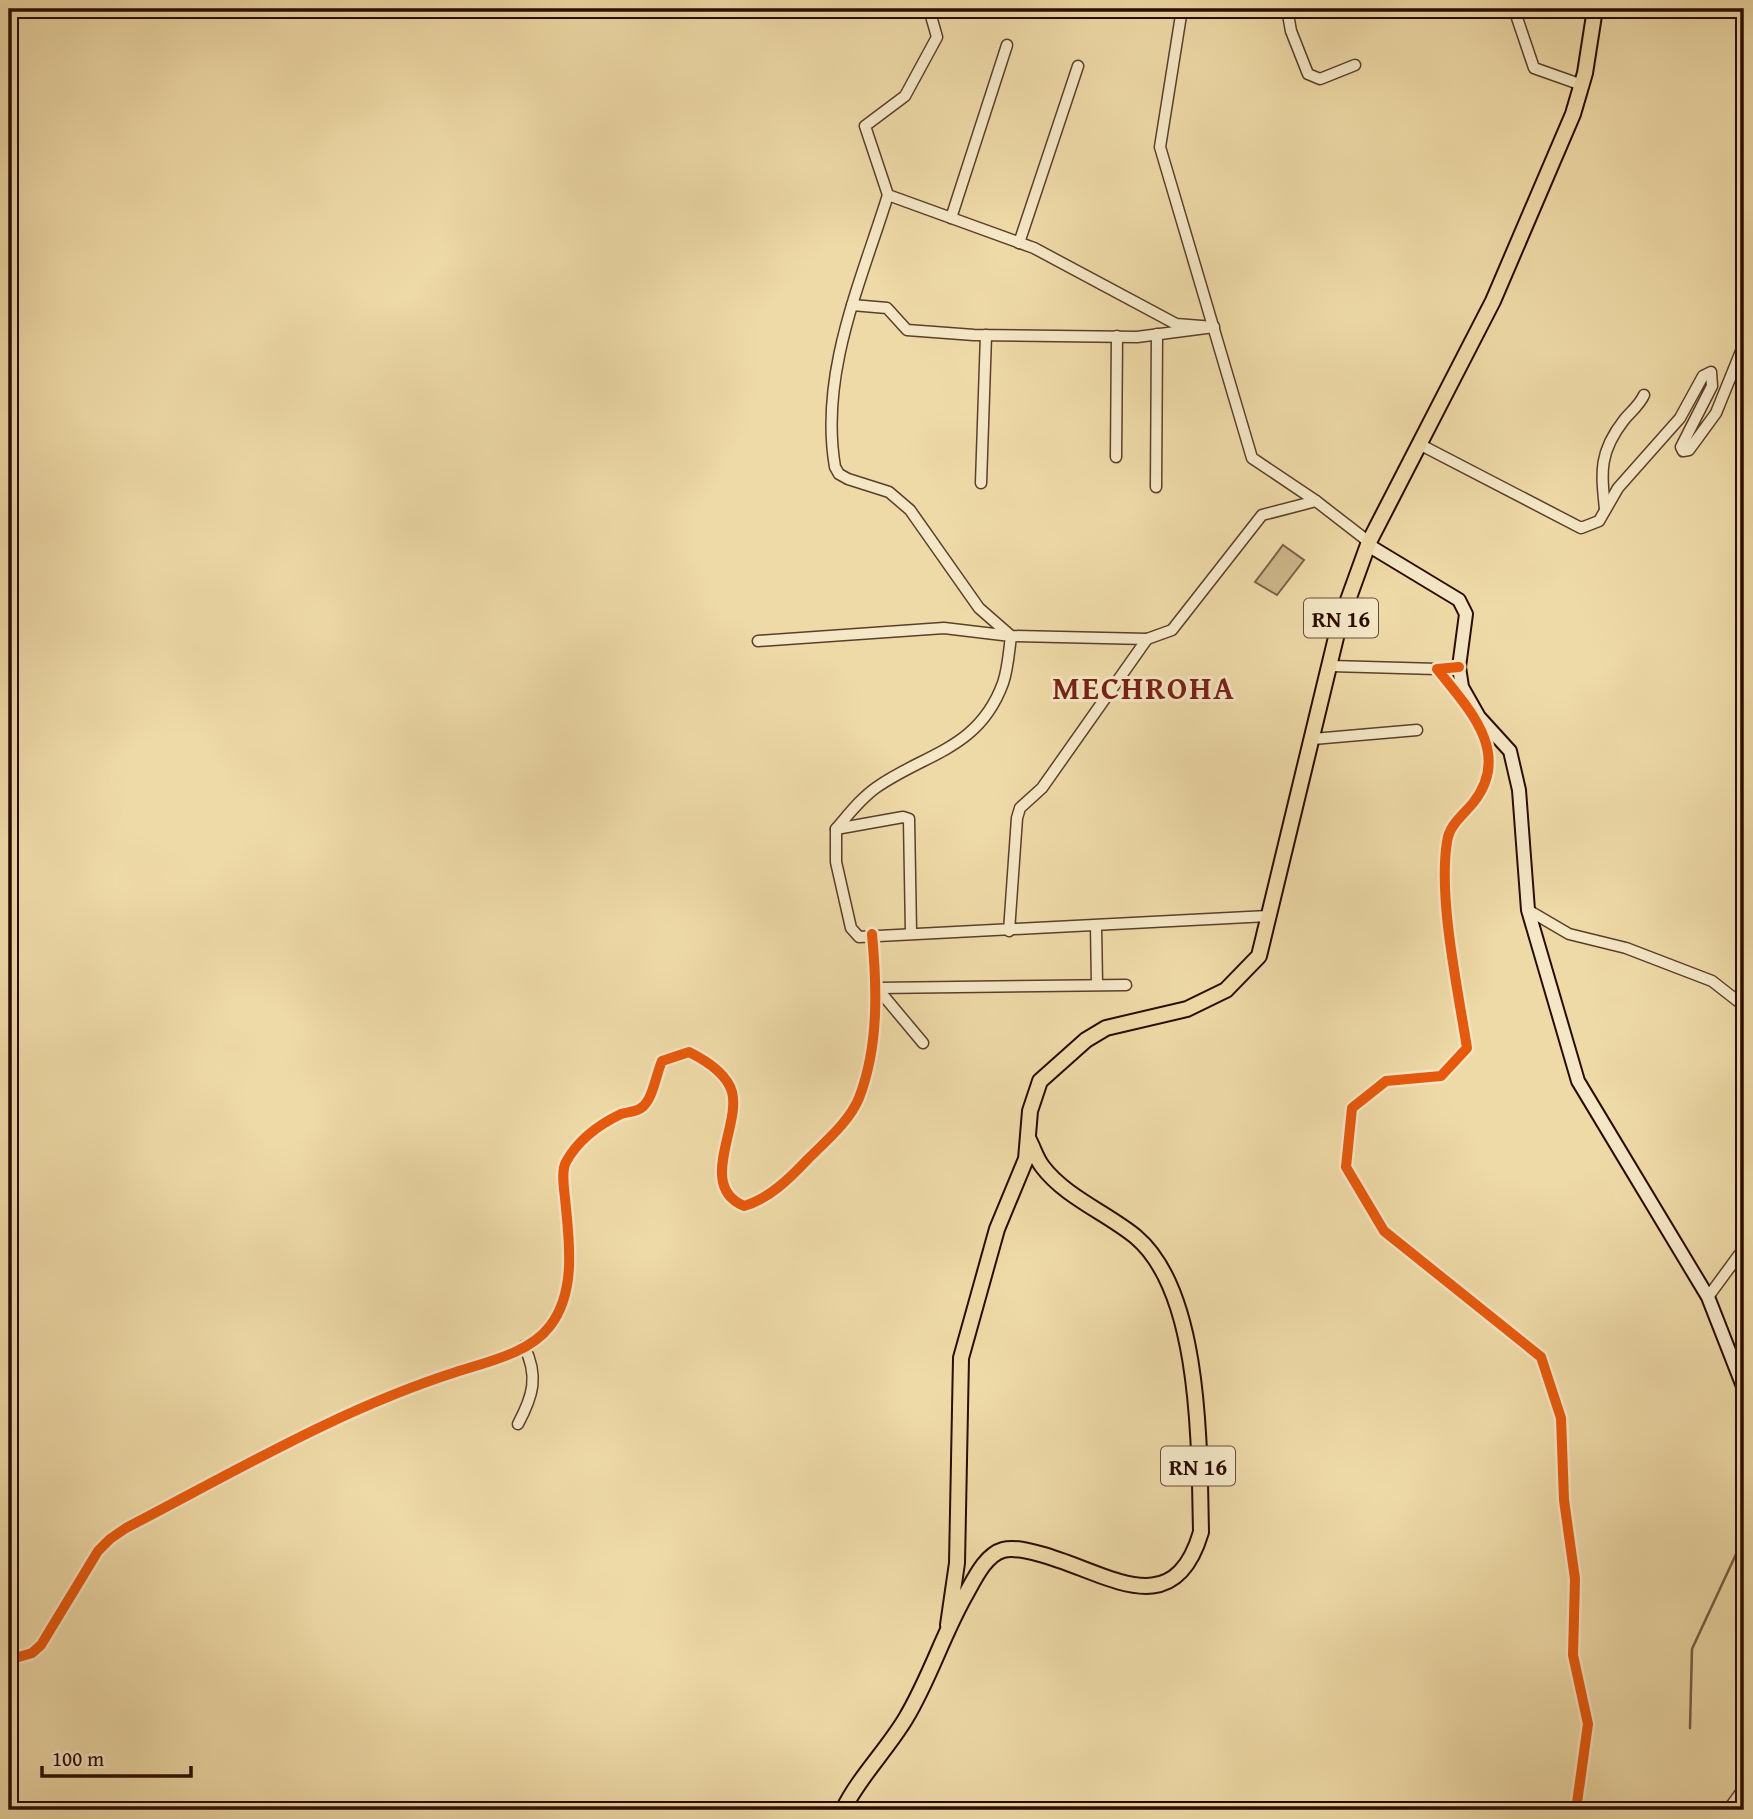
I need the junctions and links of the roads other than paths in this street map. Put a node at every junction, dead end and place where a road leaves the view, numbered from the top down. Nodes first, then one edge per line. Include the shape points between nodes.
1 (929, 9) edge
2 (1181, 9) edge
3 (1287, 9) edge
4 (1514, 9) edge
5 (1595, 9) edge
6 (1007, 45) dead end
7 (1355, 65) dead end
8 (1078, 66) dead end
9 (1582, 85) junction
10 (888, 195) junction
11 (951, 218) junction
12 (1019, 243) junction
13 (852, 305) junction
14 (1214, 327) junction
15 (1157, 334) junction
16 (986, 335) junction
17 (1117, 337) junction
18 (1744, 344) edge
19 (1644, 395) dead end
20 (1421, 445) junction
21 (1116, 457) dead end
22 (981, 483) dead end
23 (1156, 487) dead end
24 (1316, 501) junction
25 (1605, 509) junction
26 (1368, 544) junction
27 (1011, 636) junction
28 (1147, 639) junction
29 (758, 642) dead end
30 (1331, 666) junction
31 (1459, 667) junction
32 (1437, 669) junction
33 (1417, 730) dead end
34 (1313, 739) junction
35 (836, 829) junction
36 (1528, 910) junction
37 (1268, 916) junction
38 (1096, 926) junction
39 (1009, 931) junction
40 (911, 932) junction
41 (872, 934) junction
42 (1097, 984) junction
43 (1126, 985) dead end
44 (877, 988) junction
45 (1744, 1006) edge
46 (923, 1043) dead end
47 (1028, 1136) junction
48 (1744, 1248) edge
49 (1708, 1297) junction
50 (524, 1346) junction
51 (1744, 1390) edge
52 (518, 1424) dead end
53 (948, 1625) junction
54 (9, 1660) edge
55 (1744, 1788) edge
56 (843, 1810) edge
57 (1576, 1810) edge
58 (1728, 1810) edge

1 - 10 street via 937,37 912,84 905,96 865,126
2 - 14 street via 1160,147
3 - 7 street via 1308,74 1320,79
4 - 9 street via 1534,68
5 - 9 main road, RN 16
6 - 11 street
8 - 12 street
9 - 20 main road, RN 16 via 1493,301
10 - 11 street
10 - 13 street
11 - 12 street
12 - 14 street via 1176,324
13 - 16 street via 887,308 907,330
13 - 27 street via 833,380 835,467 848,479 889,492 910,510 979,608
14 - 15 street
14 - 24 street via 1252,458
15 - 17 street
15 - 23 street
16 - 17 street
16 - 22 street
17 - 21 street
18 - 25 street via 1716,413 1689,450 1683,452 1681,447 1712,386 1711,372 1703,376 1680,418
19 - 25 street via 1609,440 1601,468
20 - 25 street via 1581,528 1599,521
20 - 26 main road, RN 16
24 - 26 street
24 - 28 street via 1262,515 1172,630
26 - 30 main road, RN 16 via 1339,625
26 - 31 main road via 1459,600 1466,614
27 - 28 street
27 - 29 street via 944,628
27 - 35 street via 1003,683 986,715 963,740 880,785
28 - 39 street via 1042,788 1020,808
30 - 32 street
30 - 34 main road, RN 16
31 - 32 street
31 - 36 main road via 1462,687 1479,717 1510,751 1519,790
32 - 57 street via 1479,721 1490,756 1488,775 1475,801 1447,840 1446,895 1467,1048 1441,1076 1386,1081 1352,1108 1346,1167 1384,1231 1541,1357 1561,1418 1564,1500 1575,1579 1573,1655 1588,1724
33 - 34 street
34 - 37 main road, RN 16
35 - 40 street via 909,819
35 - 41 street via 836,862 851,928 859,937
36 - 45 street via 1569,934 1626,948 1712,981
36 - 49 main road via 1578,1081
37 - 38 street
37 - 47 main road, RN 16 via 1259,956 1226,990 1187,1009 1106,1028 1040,1082
38 - 39 street
38 - 42 street
39 - 40 street
40 - 41 street
41 - 44 street
42 - 43 street
42 - 44 street
44 - 46 street
44 - 50 street via 871,1051 858,1099 841,1126 759,1202 744,1206 728,1193 722,1161 733,1104 731,1090 723,1077 690,1052 662,1061 641,1109 596,1128 578,1144 564,1165 568,1293 551,1326
47 - 53 main road, RN 16 via 1026,1158 997,1228 961,1358 957,1563
47 - 53 main road, RN 16 via 1041,1165 1055,1181 1137,1238 1160,1266 1178,1302 1190,1355 1201,1532 1194,1557 1183,1572 1150,1587 1130,1585 1024,1550 1002,1550 981,1569
48 - 49 street
49 - 51 main road
50 - 52 street via 535,1374
50 - 54 street via 342,1416 127,1528 98,1551 41,1645
53 - 56 main road, RN 16 via 934,1665 906,1719
55 - 58 street

